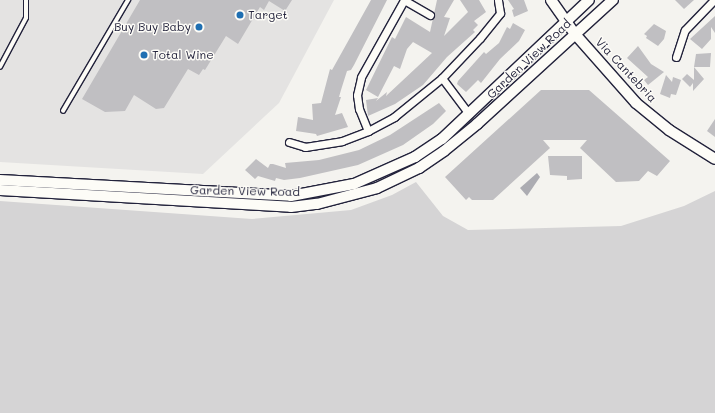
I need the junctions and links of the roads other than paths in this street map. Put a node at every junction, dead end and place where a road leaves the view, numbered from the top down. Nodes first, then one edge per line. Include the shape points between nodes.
1 (26, 0) edge
2 (128, 0) edge
3 (404, 0) edge
4 (498, 0) edge
5 (551, 0) edge
6 (589, 0) edge
7 (613, 0) edge
8 (714, 0) edge
9 (430, 15) dead end
10 (566, 20) junction
11 (575, 34) junction
12 (676, 58) dead end
13 (0, 67) edge
14 (442, 78) junction
15 (63, 110) dead end
16 (469, 114) junction
17 (368, 131) junction
18 (290, 142) dead end
19 (715, 159) edge
20 (0, 180) edge
21 (0, 190) edge

1 - 13 lane via 26,18
2 - 15 lane
3 - 9 street
3 - 17 street via 361,77 357,95 359,109
4 - 14 street via 500,13
5 - 10 main road, Via Cantebria
6 - 10 main road, Garden View Road
7 - 11 main road, Garden View Road
8 - 12 street via 685,30
10 - 11 main road, Via Cantebria
10 - 16 main road, Garden View Road
11 - 19 main road, Via Cantebria via 636,103 669,130
11 - 21 main road, Garden View Road via 477,124 418,168 377,188 324,202 291,207
14 - 16 street
14 - 17 street via 399,113
16 - 20 main road, Garden View Road via 442,139 415,158 354,184 316,193 263,195
17 - 18 street via 342,142 306,146

